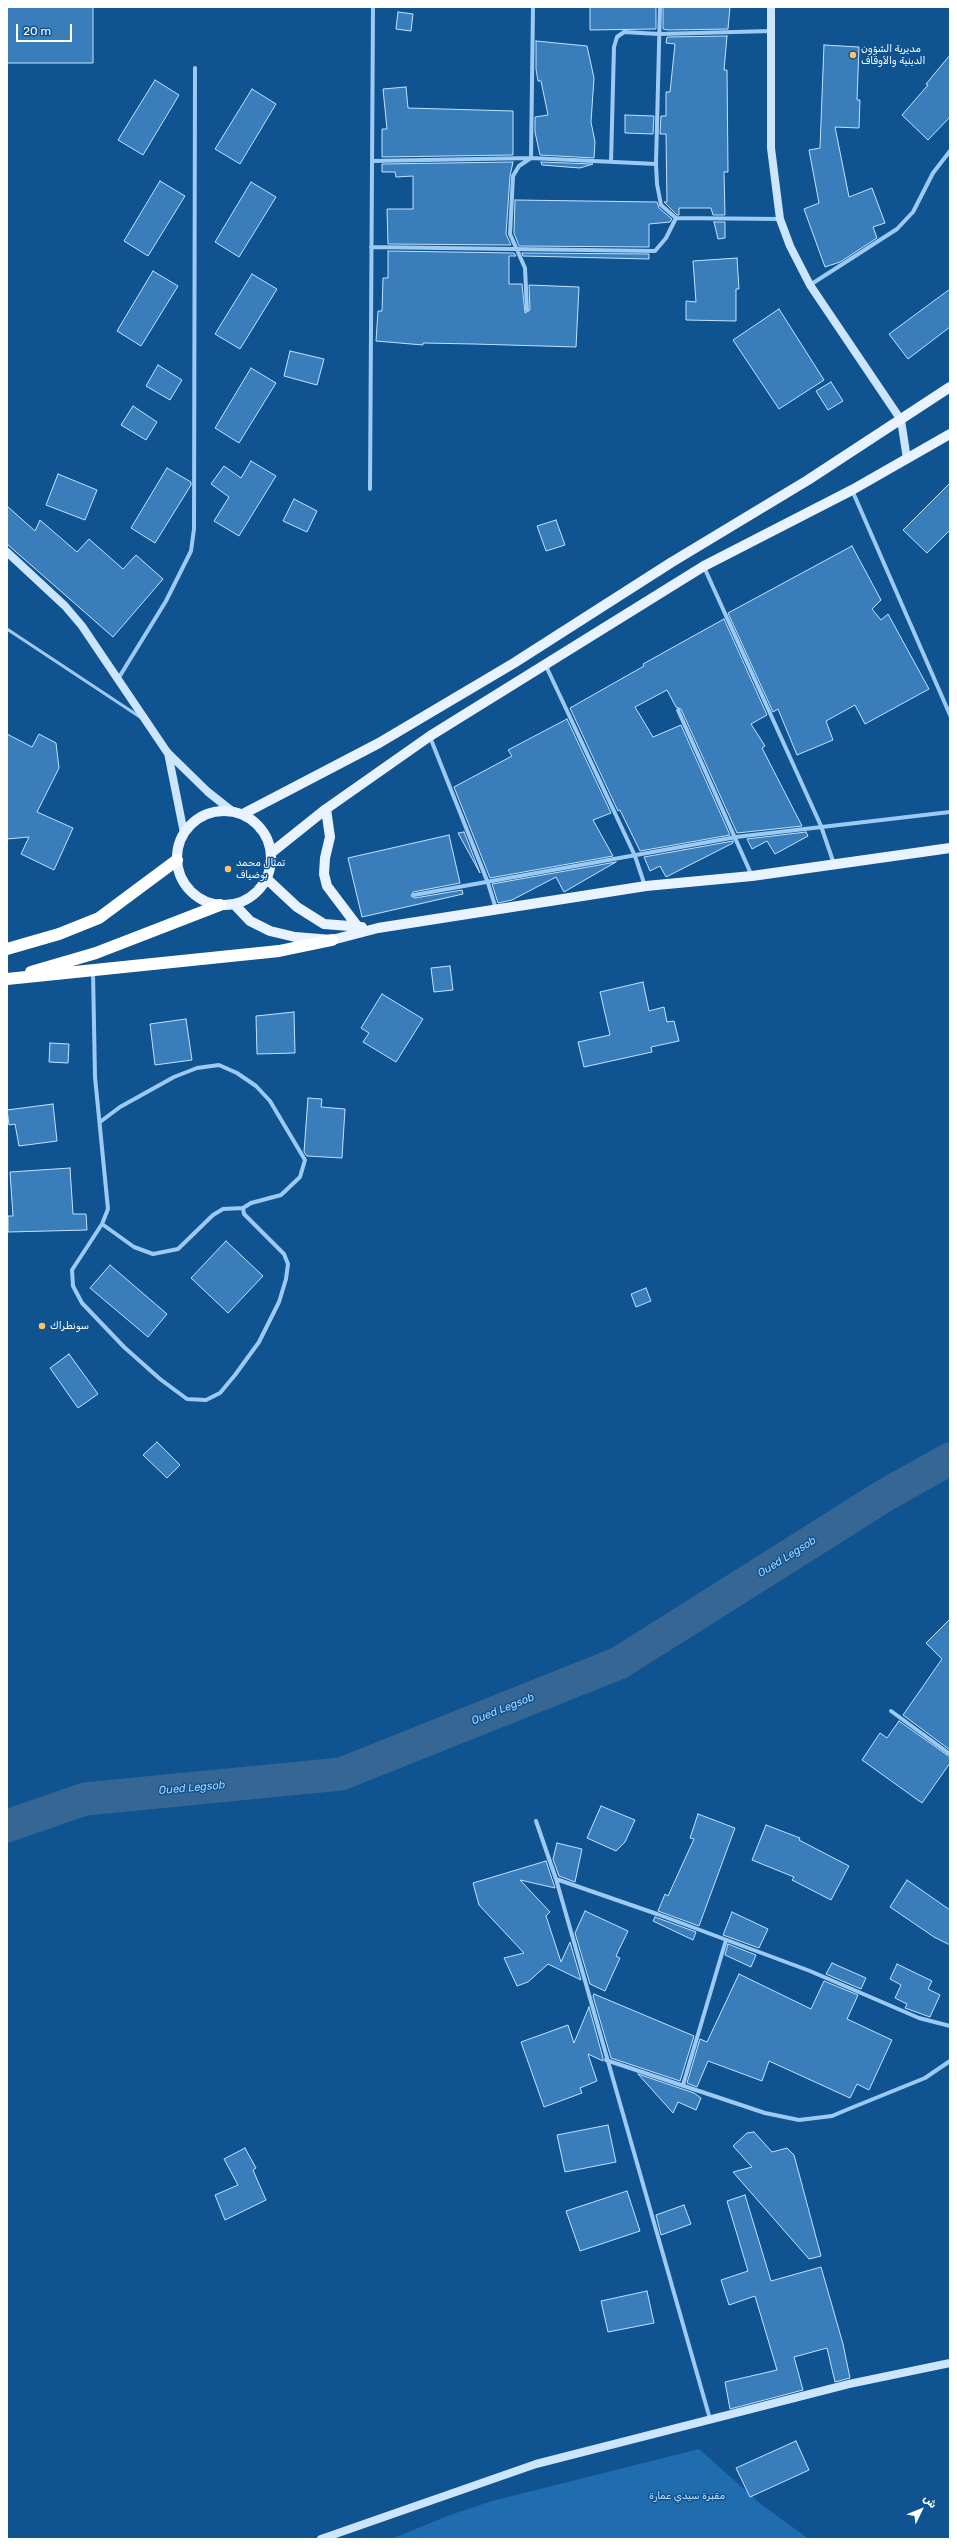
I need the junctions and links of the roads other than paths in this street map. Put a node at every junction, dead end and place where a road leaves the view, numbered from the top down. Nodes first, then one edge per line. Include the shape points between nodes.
1 (373, 7) edge
2 (533, 7) edge
3 (660, 7) edge
4 (771, 7) edge
5 (771, 31) junction
6 (659, 34) junction
7 (195, 68) dead end
8 (950, 151) edge
9 (531, 158) junction
10 (372, 161) junction
11 (611, 162) junction
12 (656, 164) junction
13 (676, 218) junction
14 (780, 219) junction
15 (371, 247) junction
16 (515, 247) junction
17 (810, 285) junction
18 (527, 310) dead end
19 (950, 387) edge
20 (901, 420) junction
21 (950, 434) edge
22 (907, 460) junction
23 (370, 489) dead end
24 (852, 490) junction
25 (7, 552) edge
26 (704, 566) junction
27 (7, 629) edge
28 (546, 666) junction
29 (118, 679) junction
30 (678, 710) dead end
31 (950, 714) edge
32 (147, 722) junction
33 (430, 736) junction
34 (167, 752) junction
35 (326, 809) junction
36 (232, 811) junction
37 (950, 812) edge
38 (243, 814) junction
39 (822, 826) junction
40 (184, 833) junction
41 (736, 837) junction
42 (950, 848) edge
43 (271, 853) junction
44 (636, 856) junction
45 (177, 860) junction
46 (834, 864) junction
47 (752, 876) junction
48 (267, 879) junction
49 (488, 883) junction
50 (646, 886) junction
51 (414, 895) dead end
52 (234, 904) junction
53 (220, 905) junction
54 (496, 909) junction
55 (358, 927) junction
56 (378, 928) junction
57 (332, 940) junction
58 (7, 950) edge
59 (93, 971) junction
60 (7, 979) edge
61 (100, 1122) junction
62 (243, 1208) junction
63 (102, 1224) junction
64 (891, 1711) dead end
65 (950, 1754) edge
66 (536, 1821) dead end
67 (556, 1879) junction
68 (726, 1940) junction
69 (950, 2026) edge
70 (606, 2060) junction
71 (950, 2061) edge
72 (682, 2085) junction
73 (950, 2362) edge
74 (710, 2420) junction
75 (321, 2539) edge

1 - 10 street
2 - 9 street
3 - 6 street
4 - 5 main road
5 - 6 street
5 - 14 main road via 771,148
6 - 11 street via 624,32 617,37 613,53
6 - 12 street
7 - 29 street via 194,529 190,551 166,601
8 - 17 street via 932,173 913,212 897,229
9 - 10 street
9 - 11 street
9 - 16 street via 519,166 513,176 510,234
10 - 15 street
11 - 12 street
12 - 13 street via 661,205
13 - 14 street
13 - 16 street via 666,238 655,250
14 - 17 main road via 790,246
15 - 16 street
15 - 23 street
16 - 18 street via 525,268
17 - 20 main road
19 - 20 main road
20 - 22 main road
20 - 38 main road via 514,663 379,743
21 - 22 main road
22 - 24 main road
24 - 26 main road
24 - 31 street
25 - 29 main road via 65,606
26 - 28 main road
26 - 39 street
27 - 32 lane
28 - 33 main road
28 - 44 street
29 - 32 main road
30 - 41 street
32 - 34 main road
33 - 35 main road
33 - 49 street
34 - 36 main road via 208,792
34 - 40 main road
35 - 43 main road
35 - 55 main road via 330,837 325,858 327,886
36 - 38 main road
36 - 40 main road via 204,814 192,822
37 - 39 street
38 - 43 main road via 263,830 269,841
39 - 41 street
39 - 46 street
40 - 45 main road via 178,846
41 - 44 street
41 - 47 street
42 - 46 main road
43 - 48 main road
44 - 49 street
44 - 50 street
45 - 53 main road via 180,873 190,890 207,902
45 - 58 highway via 99,918
46 - 47 main road
47 - 50 main road
48 - 52 main road via 259,891 247,900
48 - 55 main road via 296,906 324,924
49 - 51 street
49 - 54 street
50 - 54 main road
52 - 53 main road
52 - 57 main road via 250,922 270,931 295,938
53 - 60 highway via 96,953
54 - 56 main road
55 - 56 main road
56 - 57 main road
57 - 59 highway via 280,951
59 - 60 highway
59 - 61 street via 95,1077
61 - 62 street via 148,1091 197,1068 219,1065 237,1073 256,1086 270,1101 305,1160 300,1177 281,1195 251,1203
61 - 63 street via 108,1209
62 - 63 street via 224,1209 213,1215 178,1249 153,1254 134,1247
62 - 63 street via 244,1214 284,1254 288,1264 286,1279 279,1302 259,1342 225,1387 206,1400 187,1399 179,1395 124,1347 82,1303 73,1286 72,1270
64 - 65 street
66 - 67 street
67 - 68 street
67 - 70 street
68 - 69 street via 810,1971 919,2018
68 - 72 street
70 - 72 street
70 - 74 street
71 - 72 street via 925,2078 832,2116 799,2120 765,2113
73 - 74 main road via 849,2384
74 - 75 main road via 536,2464

